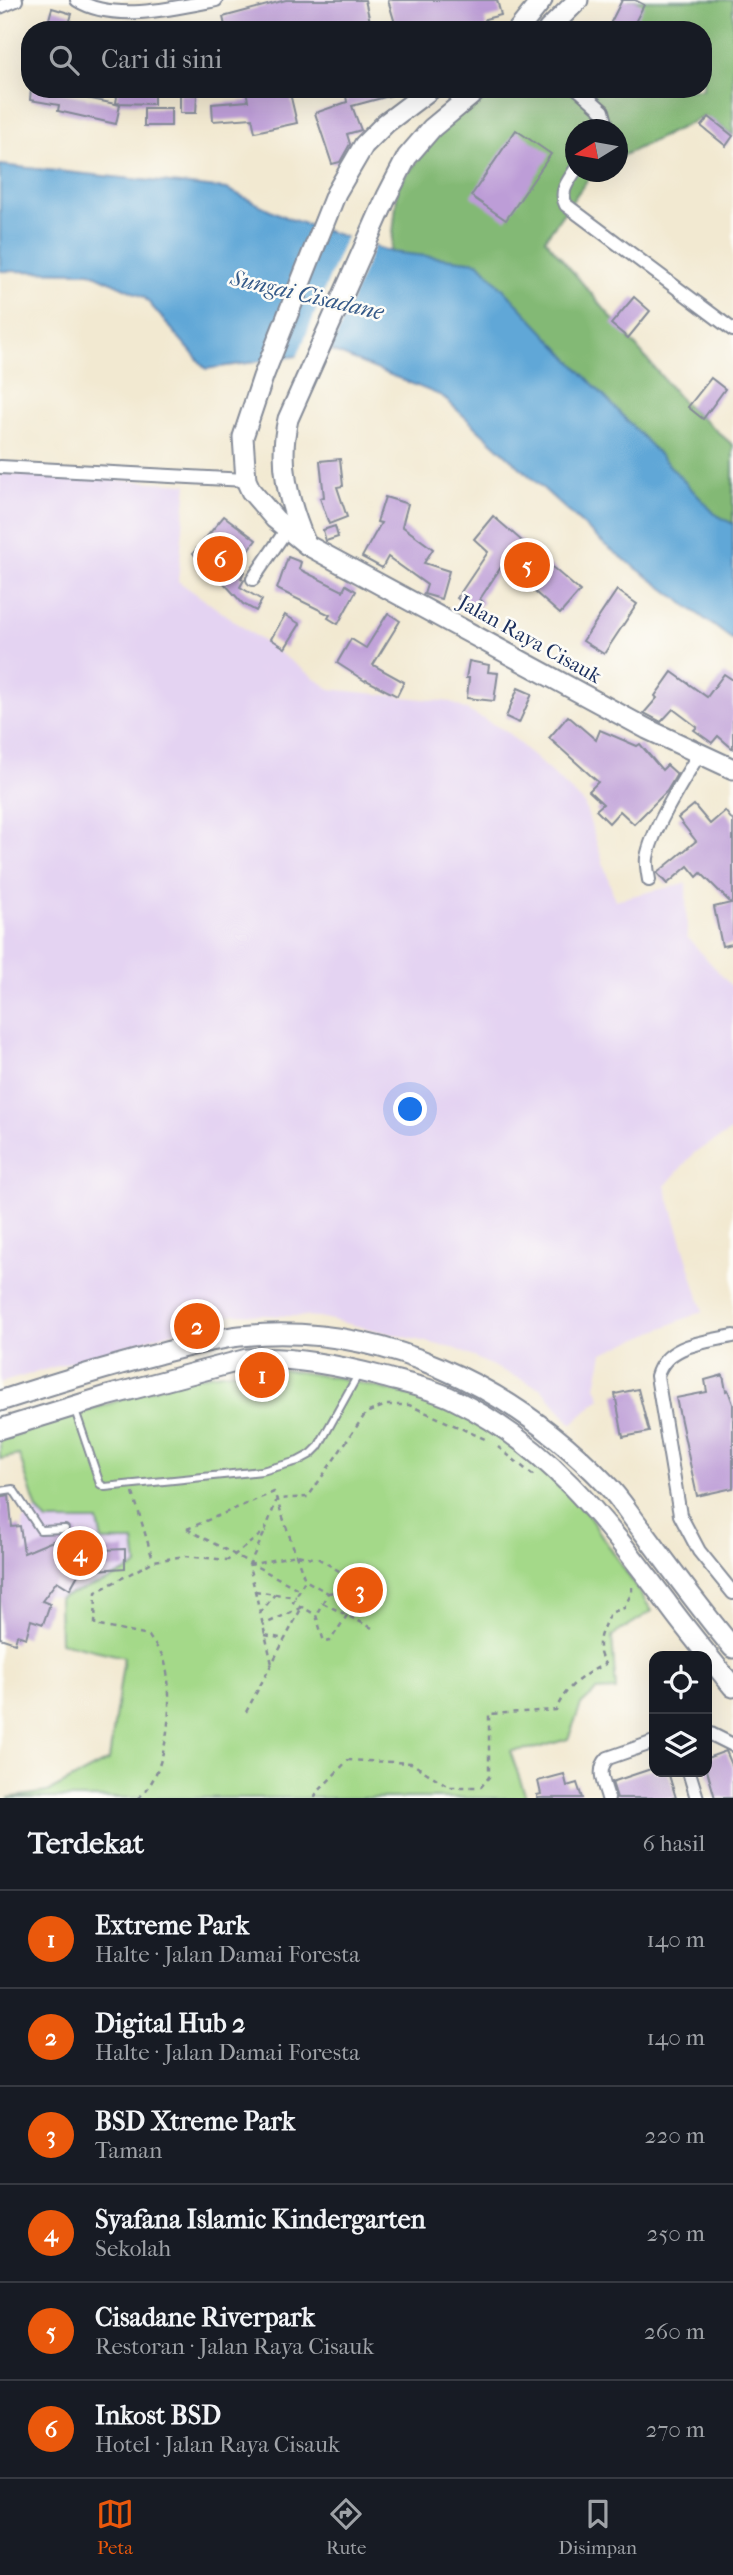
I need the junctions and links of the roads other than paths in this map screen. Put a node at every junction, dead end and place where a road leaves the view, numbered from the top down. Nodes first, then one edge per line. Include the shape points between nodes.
1 (16, 0) edge
2 (77, 0) edge
3 (216, 0) edge
4 (542, 0) edge
5 (578, 0) edge
6 (0, 7) edge
7 (525, 21) edge
8 (557, 21) edge
9 (419, 98) edge
10 (468, 98) edge
11 (588, 98) edge
12 (606, 119) edge
13 (567, 182) edge
14 (733, 330) edge
15 (0, 467) edge
16 (246, 481) junction
17 (291, 523) junction
18 (253, 579) dead end
19 (699, 754) junction
20 (733, 769) edge
21 (649, 880) dead end
22 (733, 1336) edge
23 (100, 1369) junction
24 (360, 1371) junction
25 (107, 1396) junction
26 (0, 1401) edge
27 (74, 1406) junction
28 (0, 1429) edge
29 (0, 1491) edge
30 (65, 1529) dead end
31 (733, 1593) edge
32 (733, 1648) edge
33 (733, 1687) edge
34 (712, 1734) edge
35 (649, 1744) edge
36 (733, 1745) edge
37 (691, 1777) edge
38 (608, 1798) edge
39 (697, 1798) edge

1 - 6 street
2 - 3 street via 108,12 179,8
4 - 7 main road
5 - 8 main road
9 - 16 main road via 364,145 336,193 243,437
10 - 17 main road, Jalan Raya Cisauk via 432,128 407,157 306,375 283,439
11 - 12 street
13 - 14 street via 563,188 566,205
15 - 16 street
16 - 17 main road, Jalan Raya Cisauk via 258,501
17 - 18 street
17 - 19 main road, Jalan Raya Cisauk via 307,545
19 - 20 main road, Jalan Raya Cisauk
19 - 21 street via 650,849
22 - 31 street via 683,1348 665,1360 657,1376 680,1516 699,1551
23 - 25 main road
23 - 26 main road
23 - 32 main road via 211,1340 271,1334 326,1337 405,1353 439,1366 487,1389 593,1470
24 - 25 main road via 285,1359 247,1359
24 - 27 lane via 318,1447 298,1461 262,1471 105,1488
24 - 33 main road via 452,1398 537,1453 591,1505
25 - 27 main road
27 - 28 main road
29 - 30 lane via 13,1489 40,1530
34 - 36 street
35 - 38 street via 603,1764
37 - 39 street

